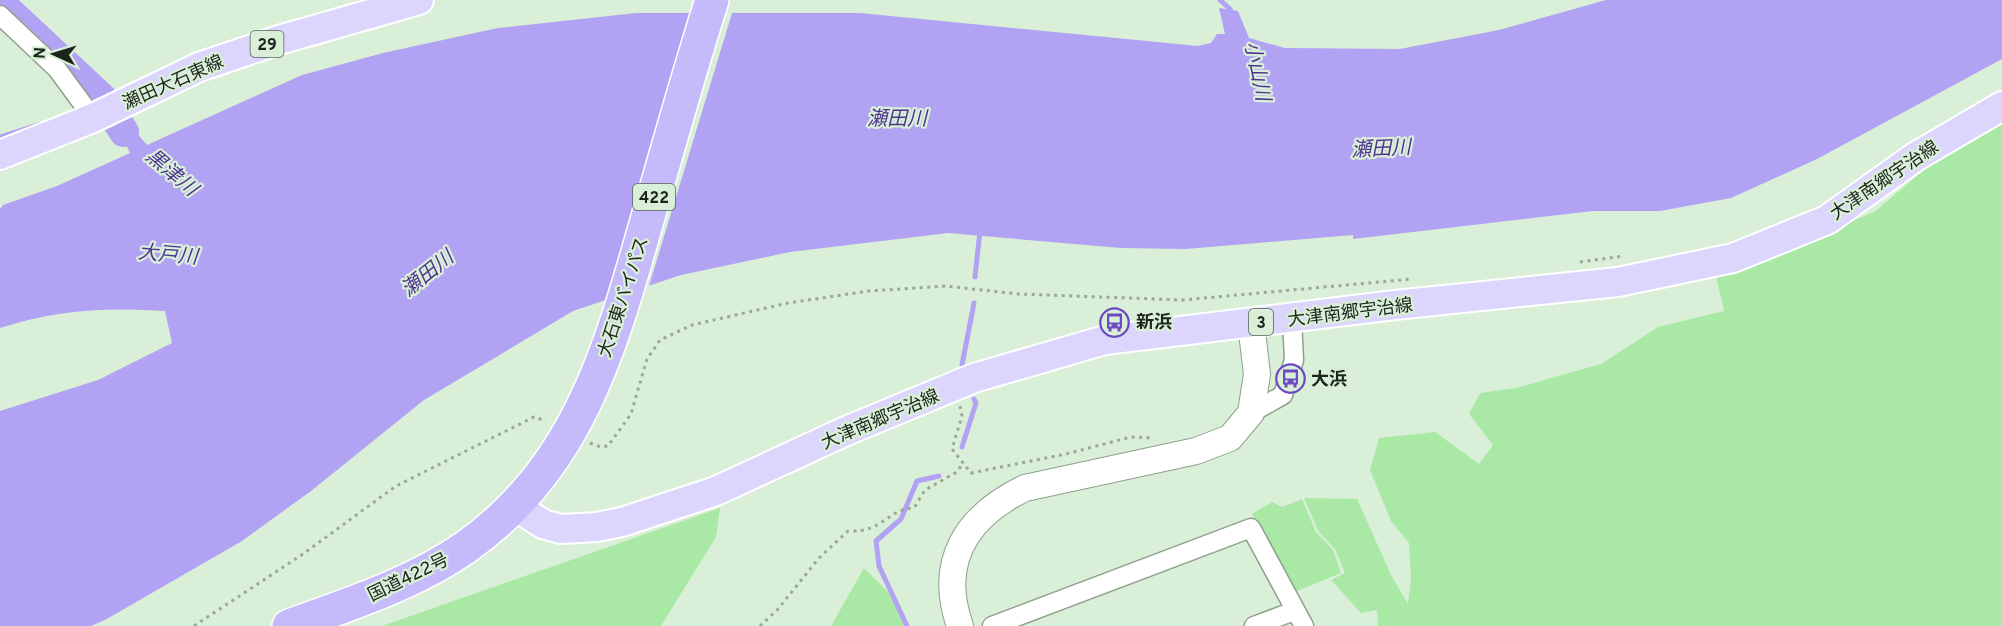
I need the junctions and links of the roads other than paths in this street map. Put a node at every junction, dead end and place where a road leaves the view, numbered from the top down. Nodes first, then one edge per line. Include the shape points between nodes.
1 (712, 0) edge
2 (409, 2) edge
3 (0, 15) edge
4 (2002, 106) edge
5 (106, 112) junction
6 (0, 154) edge
7 (1292, 319) junction
8 (1251, 324) junction
9 (1251, 413) junction
10 (515, 506) junction
11 (1299, 618) edge
12 (289, 626) edge
13 (960, 626) edge
14 (992, 626) edge
15 (1254, 626) edge

1 - 10 highway, 大石東バイパス / 422 via 622,308 591,392 570,434
2 - 5 main road, 瀬田大石東線 / 29 via 209,64
3 - 5 street
4 - 7 main road, 大津南郷宇治線 / 3 via 1915,157 1827,220 1733,258 1618,282
5 - 6 main road, 瀬田大石東線 / 29
7 - 8 main road, 大津南郷宇治線 / 3
7 - 9 street via 1294,360 1282,395
8 - 9 street via 1257,374
8 - 10 main road, 大津南郷宇治線 / 3 via 1105,340 954,386 716,491 622,522 561,529 543,524
9 - 13 street via 1230,438 1196,451 1025,488 1001,499 978,518 955,555 950,579
10 - 12 highway, 国道422号 / 422 via 467,546 432,568 390,589
11 - 14 street via 1251,528
11 - 15 street

